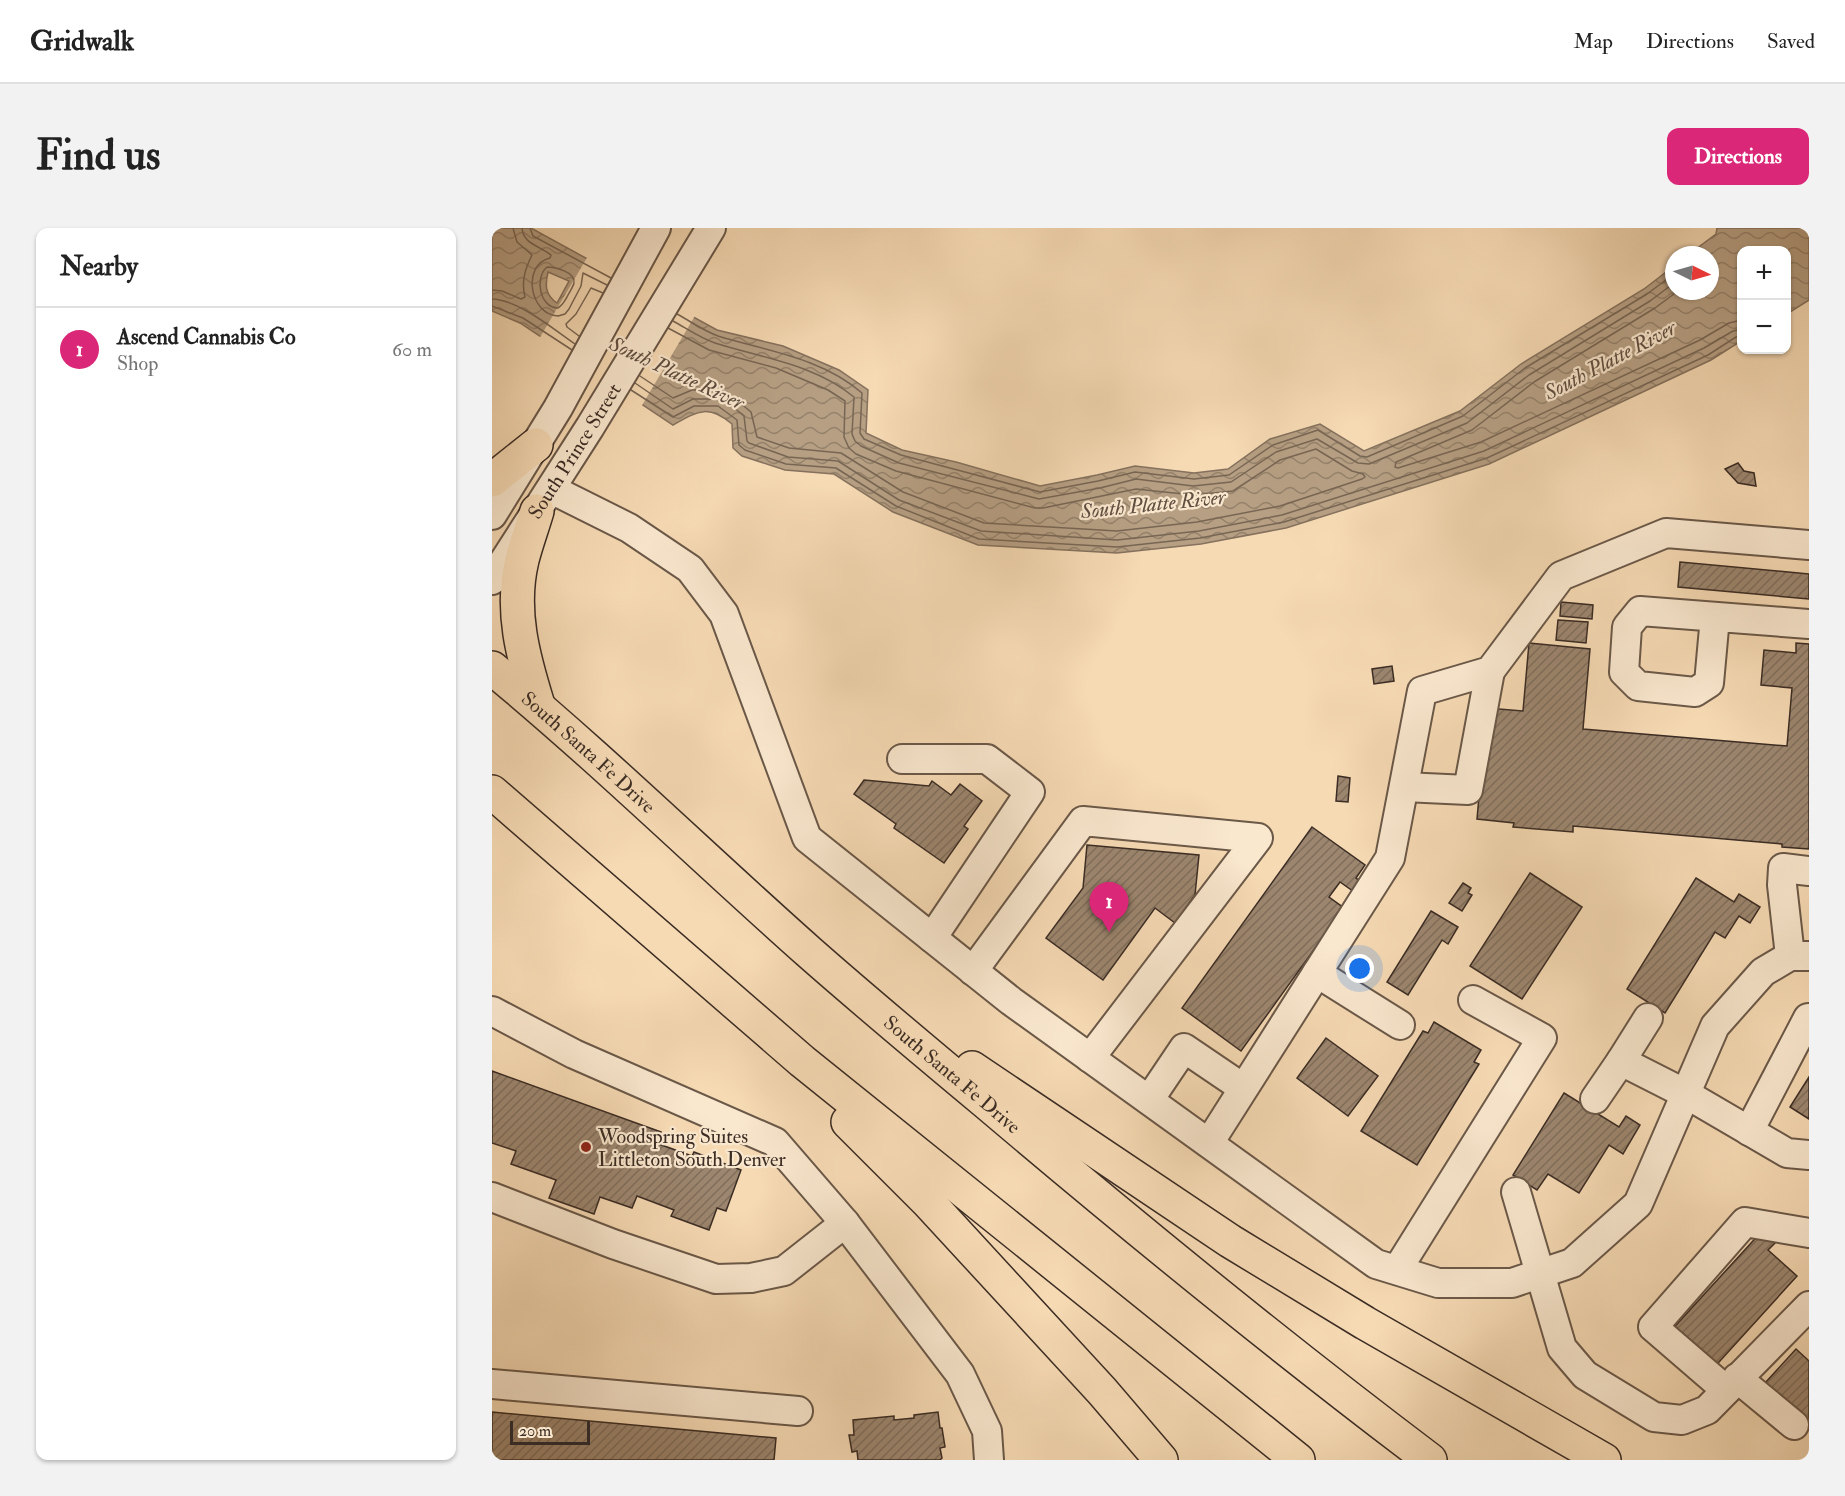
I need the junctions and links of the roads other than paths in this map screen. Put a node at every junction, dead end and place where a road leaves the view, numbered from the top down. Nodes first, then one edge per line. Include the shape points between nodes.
1 (656, 228) edge
2 (710, 230) edge
3 (536, 445) junction
4 (492, 480) edge
5 (544, 500) junction
6 (492, 515) edge
7 (1809, 545) edge
8 (492, 580) edge
9 (1715, 617) dead end
10 (1809, 624) edge
11 (492, 668) edge
12 (1491, 671) junction
13 (538, 705) junction
14 (902, 759) dead end
15 (1404, 787) junction
16 (492, 792) edge
17 (1809, 871) edge
18 (594, 882) junction
19 (932, 938) junction
20 (809, 952) junction
21 (1800, 956) edge
22 (973, 970) junction
23 (1317, 973) junction
24 (1473, 1000) dead end
25 (492, 1011) edge
26 (1648, 1017) dead end
27 (1808, 1018) edge
28 (1400, 1025) dead end
29 (1090, 1058) junction
30 (1622, 1061) junction
31 (1244, 1088) junction
32 (1686, 1094) junction
33 (1595, 1099) dead end
34 (1149, 1100) junction
35 (1749, 1131) junction
36 (1209, 1143) junction
37 (1809, 1155) edge
38 (1516, 1192) dead end
39 (492, 1197) edge
40 (845, 1223) junction
41 (1798, 1231) edge
42 (1809, 1250) edge
43 (1397, 1270) junction
44 (1539, 1274) junction
45 (1809, 1306) edge
46 (492, 1384) edge
47 (1732, 1384) junction
48 (798, 1411) dead end
49 (1794, 1425) dead end
50 (989, 1460) edge
51 (1161, 1460) edge
52 (1298, 1460) edge
53 (1430, 1460) edge
54 (1604, 1460) edge

1 - 3 street, South Prince Street
2 - 5 street, South Prince Street
3 - 4 highway
3 - 6 street, South Prince Street
5 - 8 street, South Prince Street
5 - 13 highway via 522,560 517,610 521,648
5 - 19 street via 629,528 690,569 724,614 807,838
7 - 12 street via 1666,533 1561,576
9 - 10 street
11 - 13 highway, South Santa Fe Drive
12 - 15 street via 1422,691
12 - 15 street via 1468,790
13 - 20 highway, South Santa Fe Drive
14 - 19 street via 987,759 1030,792
15 - 23 street via 1390,858
16 - 18 highway
17 - 21 street via 1783,868 1782,885
18 - 51 highway via 813,1087 928,1202
18 - 52 highway via 802,1061
19 - 22 street
20 - 53 highway, South Santa Fe Drive via 1082,1184
20 - 54 highway via 961,1061 1230,1241
21 - 32 street via 1763,972 1715,1026
22 - 29 street
22 - 29 street via 1083,821 1258,838
23 - 28 street
23 - 31 street
24 - 43 street via 1542,1038
25 - 40 street via 574,1054 775,1142
26 - 30 street
27 - 35 street
29 - 34 street
30 - 32 street
30 - 33 street
31 - 34 street via 1185,1048
31 - 36 street
32 - 35 street
32 - 44 street via 1638,1204 1572,1263
34 - 36 street
35 - 37 street via 1787,1153
36 - 43 street via 1376,1263
38 - 44 street
39 - 40 street via 716,1279 751,1278 784,1271
40 - 50 street via 960,1374 987,1431
41 - 42 street
41 - 47 street via 1745,1222 1653,1327
43 - 44 street via 1438,1283 1512,1283
44 - 47 street via 1562,1348 1585,1375 1654,1417 1682,1420 1707,1410
45 - 47 street
46 - 48 street
47 - 49 street

